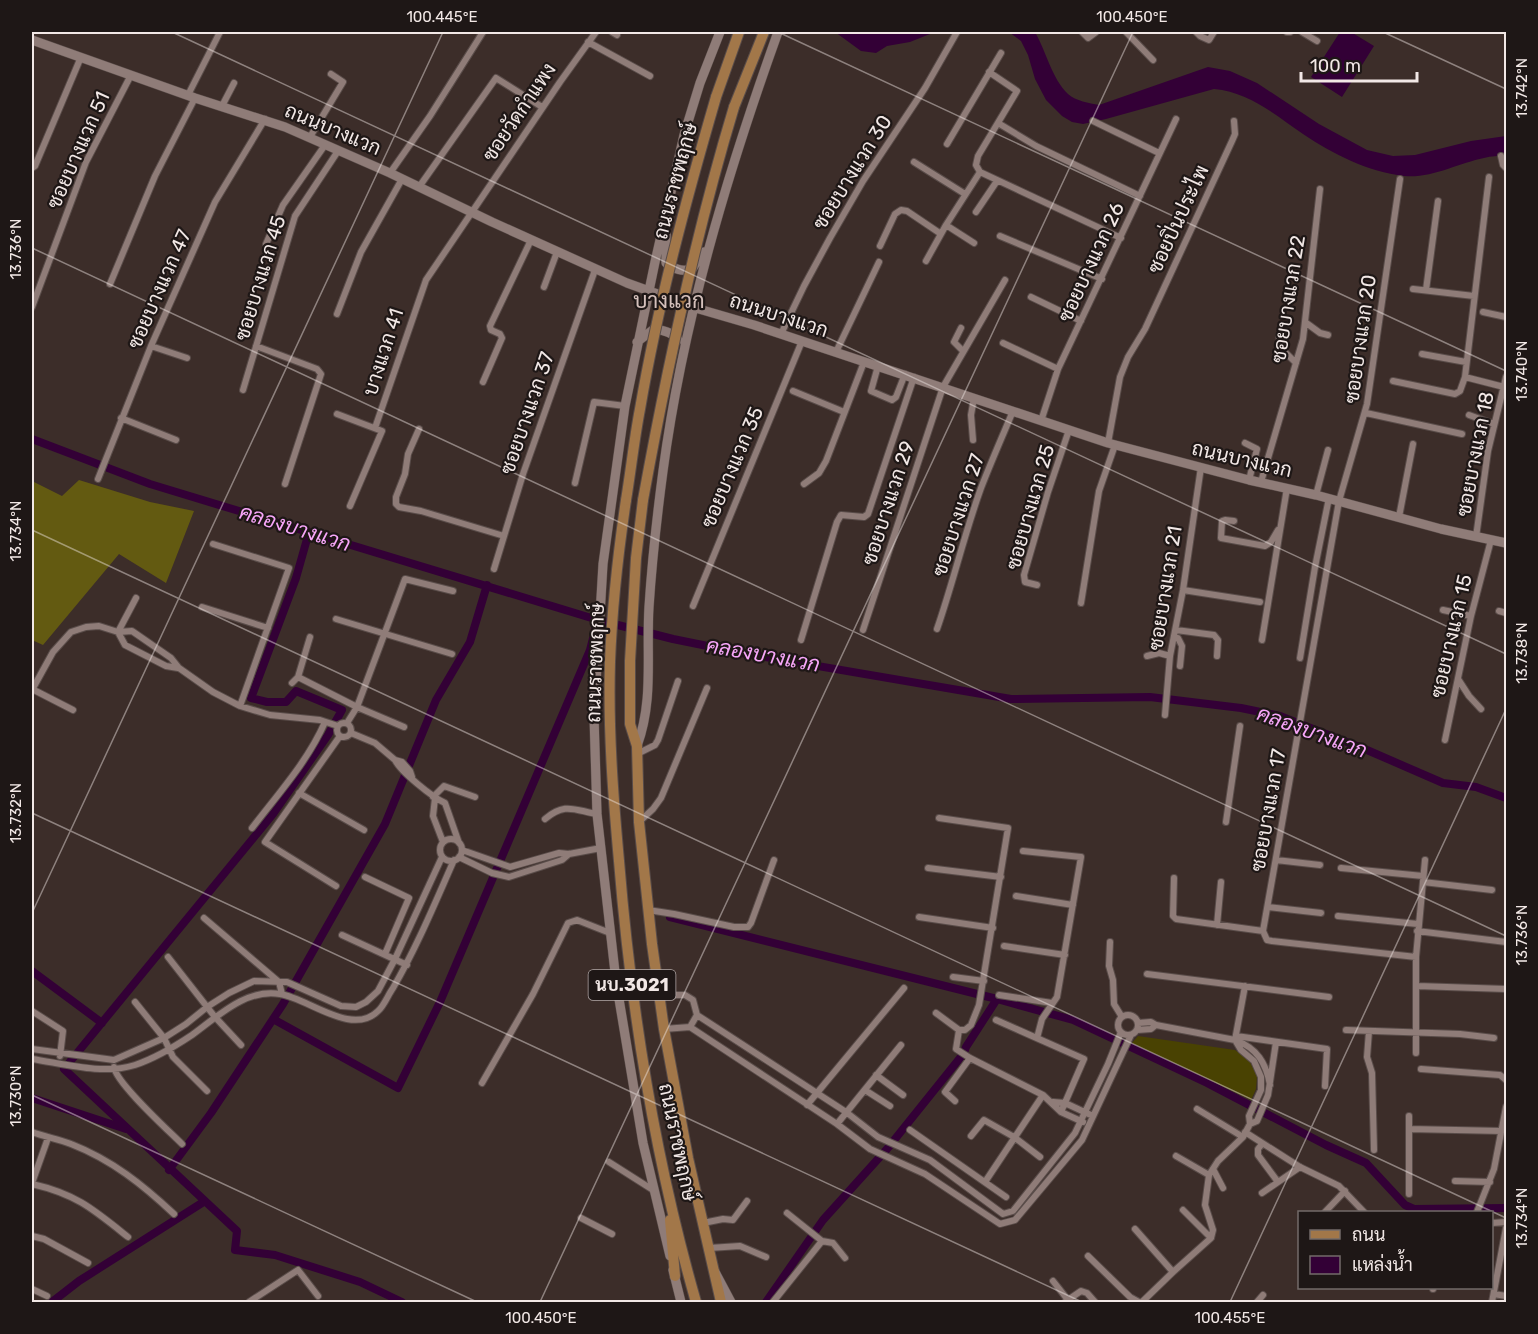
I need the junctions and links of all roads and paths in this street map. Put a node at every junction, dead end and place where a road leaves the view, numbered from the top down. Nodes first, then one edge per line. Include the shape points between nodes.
1 (220, 32) edge
2 (483, 32) edge
3 (596, 32) edge
4 (720, 32) edge
5 (739, 32) edge
6 (764, 32) edge
7 (778, 32) edge
8 (957, 32) edge
9 (1082, 32) edge
10 (1096, 32) edge
11 (1126, 32) edge
12 (1196, 32) edge
13 (1214, 32) edge
14 (1302, 32) edge
15 (32, 40) edge
16 (1317, 41) dead end
17 (588, 42) junction
18 (1001, 53) dead end
19 (81, 57) junction
20 (1153, 60) dead end
21 (989, 72) junction
22 (332, 74) dead end
23 (131, 75) junction
24 (650, 76) dead end
25 (234, 83) dead end
26 (192, 97) junction
27 (222, 106) junction
28 (542, 107) junction
29 (1176, 119) dead end
30 (265, 120) junction
31 (1093, 121) dead end
32 (1234, 121) dead end
33 (998, 123) junction
34 (309, 137) junction
35 (947, 144) dead end
36 (325, 145) junction
37 (338, 151) junction
38 (1160, 153) junction
39 (1501, 156) dead end
40 (914, 162) dead end
41 (32, 168) edge
42 (1506, 168) edge
43 (980, 172) junction
44 (390, 173) junction
45 (1489, 177) dead end
46 (402, 179) junction
47 (1400, 179) dead end
48 (997, 180) junction
49 (419, 187) junction
50 (1320, 189) dead end
51 (965, 194) junction
52 (1140, 196) junction
53 (1438, 201) dead end
54 (667, 211) junction
55 (471, 212) junction
56 (976, 212) dead end
57 (946, 225) junction
58 (716, 226) junction
59 (941, 234) junction
60 (1000, 236) dead end
61 (1121, 238) junction
62 (531, 240) junction
63 (974, 243) dead end
64 (266, 244) dead end
65 (880, 246) dead end
66 (557, 252) junction
67 (926, 261) dead end
68 (879, 262) dead end
69 (596, 270) junction
70 (1102, 279) junction
71 (1005, 280) dead end
72 (110, 284) dead end
73 (544, 287) dead end
74 (1413, 289) dead end
75 (1426, 290) junction
76 (649, 291) junction
77 (1474, 296) junction
78 (1031, 297) dead end
79 (32, 307) edge
80 (694, 308) junction
81 (1484, 312) dead end
82 (337, 314) dead end
83 (1506, 317) edge
84 (1081, 321) junction
85 (1305, 322) junction
86 (961, 328) dead end
87 (782, 334) junction
88 (1328, 335) dead end
89 (1279, 336) dead end
90 (802, 341) junction
91 (638, 342) junction
92 (1004, 343) dead end
93 (151, 346) junction
94 (256, 346) junction
95 (684, 350) junction
96 (963, 351) junction
97 (836, 352) junction
98 (1422, 354) dead end
99 (187, 358) dead end
100 (864, 362) junction
101 (1466, 362) junction
102 (1296, 363) junction
103 (878, 366) junction
104 (1058, 369) junction
105 (910, 376) junction
106 (1465, 377) junction
107 (1506, 377) edge
108 (1393, 381) dead end
109 (483, 382) dead end
110 (943, 387) junction
111 (1504, 387) junction
112 (243, 390) dead end
113 (793, 391) dead end
114 (974, 398) junction
115 (626, 406) junction
116 (1013, 411) junction
117 (844, 412) junction
118 (1365, 413) junction
119 (337, 414) dead end
120 (1469, 415) dead end
121 (121, 418) junction
122 (1041, 421) junction
123 (1494, 424) junction
124 (375, 428) junction
125 (419, 429) dead end
126 (1070, 430) junction
127 (1462, 434) dead end
128 (176, 440) dead end
129 (973, 440) dead end
130 (1245, 443) dead end
131 (1111, 444) junction
132 (1413, 444) dead end
133 (1328, 450) dead end
134 (1201, 467) junction
135 (98, 478) dead end
136 (1249, 480) junction
137 (1261, 482) junction
138 (574, 483) dead end
139 (285, 484) dead end
140 (804, 484) dead end
141 (1287, 488) junction
142 (1317, 495) junction
143 (1334, 500) junction
144 (351, 506) dead end
145 (1399, 517) junction
146 (1234, 521) dead end
147 (1281, 523) junction
148 (504, 536) junction
149 (1476, 537) junction
150 (1491, 540) junction
151 (1506, 543) edge
152 (213, 544) dead end
153 (494, 569) dead end
154 (1036, 585) dead end
155 (1183, 590) junction
156 (453, 591) dead end
157 (136, 598) dead end
158 (1260, 602) dead end
159 (1081, 603) dead end
160 (693, 606) dead end
161 (202, 607) dead end
162 (1443, 610) dead end
163 (1471, 616) junction
164 (336, 619) dead end
165 (268, 628) junction
166 (937, 629) dead end
167 (863, 630) dead end
168 (1176, 630) junction
169 (118, 632) junction
170 (383, 634) junction
171 (310, 637) dead end
172 (1174, 638) junction
173 (801, 640) dead end
174 (1262, 640) dead end
175 (146, 641) junction
176 (140, 653) junction
177 (452, 654) dead end
178 (1147, 656) dead end
179 (1170, 656) junction
180 (1217, 656) dead end
181 (1300, 658) dead end
182 (1180, 666) dead end
183 (179, 668) junction
184 (298, 677) junction
185 (1458, 678) junction
186 (678, 681) dead end
187 (292, 683) dead end
188 (707, 688) dead end
189 (32, 689) edge
190 (240, 706) junction
191 (357, 707) junction
192 (1481, 709) dead end
193 (73, 710) dead end
194 (1164, 715) dead end
195 (325, 722) junction
196 (347, 723) junction
197 (338, 726) junction
198 (1240, 726) dead end
199 (404, 727) dead end
200 (351, 733) junction
201 (340, 736) junction
202 (1445, 740) dead end
203 (637, 750) junction
204 (299, 793) junction
205 (434, 797) junction
206 (476, 797) dead end
207 (597, 814) junction
208 (939, 818) dead end
209 (545, 819) dead end
210 (639, 822) junction
211 (1226, 822) dead end
212 (252, 828) dead end
213 (364, 830) dead end
214 (443, 842) junction
215 (601, 848) junction
216 (1023, 851) dead end
217 (458, 853) junction
218 (569, 854) junction
219 (442, 857) junction
220 (774, 860) dead end
221 (1276, 860) junction
222 (1425, 860) dead end
223 (1320, 865) dead end
224 (928, 868) dead end
225 (1341, 868) dead end
226 (364, 877) dead end
227 (1001, 877) junction
228 (1174, 878) dead end
229 (1423, 879) junction
230 (1221, 882) dead end
231 (336, 886) dead end
232 (1492, 890) dead end
233 (1016, 896) dead end
234 (1073, 904) junction
235 (1268, 907) junction
236 (648, 910) junction
237 (1321, 913) dead end
238 (1338, 916) dead end
239 (919, 917) dead end
240 (204, 918) dead end
241 (1216, 926) junction
242 (1418, 927) junction
243 (993, 928) junction
244 (1263, 931) junction
245 (610, 933) junction
246 (342, 935) dead end
247 (1506, 941) edge
248 (1110, 942) dead end
249 (1004, 946) dead end
250 (385, 954) junction
251 (1065, 955) junction
252 (168, 957) dead end
253 (1416, 957) junction
254 (395, 959) junction
255 (407, 964) junction
256 (1147, 974) dead end
257 (953, 977) dead end
258 (984, 981) junction
259 (283, 982) junction
260 (1245, 986) junction
261 (1417, 986) junction
262 (904, 988) dead end
263 (1506, 989) edge
264 (282, 994) junction
265 (999, 994) dead end
266 (659, 995) junction
267 (1329, 997) dead end
268 (135, 1002) dead end
269 (1050, 1006) junction
270 (207, 1007) junction
271 (32, 1011) edge
272 (936, 1013) dead end
273 (697, 1015) junction
274 (215, 1017) junction
275 (1122, 1017) junction
276 (996, 1020) dead end
277 (1138, 1023) junction
278 (1156, 1025) junction
279 (690, 1027) junction
280 (664, 1029) junction
281 (959, 1030) junction
282 (1346, 1030) dead end
283 (1369, 1031) junction
284 (1120, 1032) junction
285 (1134, 1033) junction
286 (1416, 1033) junction
287 (164, 1038) junction
288 (1037, 1038) junction
289 (1236, 1038) junction
290 (1494, 1038) dead end
291 (1276, 1042) junction
292 (241, 1045) dead end
293 (901, 1045) dead end
294 (32, 1049) edge
295 (169, 1050) junction
296 (64, 1053) junction
297 (1416, 1053) dead end
298 (970, 1058) junction
299 (32, 1059) edge
300 (114, 1060) junction
301 (62, 1063) junction
302 (1421, 1069) dead end
303 (114, 1070) junction
304 (876, 1075) junction
305 (1506, 1080) edge
306 (482, 1083) dead end
307 (1270, 1085) junction
308 (1325, 1086) dead end
309 (865, 1090) junction
310 (207, 1091) dead end
311 (817, 1094) junction
312 (903, 1095) dead end
313 (1043, 1095) junction
314 (955, 1101) dead end
315 (1053, 1102) junction
316 (1065, 1103) junction
317 (807, 1105) junction
318 (890, 1106) dead end
319 (1506, 1107) edge
320 (1197, 1109) dead end
321 (846, 1112) junction
322 (1061, 1112) junction
323 (1085, 1112) junction
324 (1093, 1116) junction
325 (1409, 1116) dead end
326 (1081, 1121) junction
327 (837, 1124) junction
328 (1250, 1124) junction
329 (1089, 1125) junction
330 (1409, 1129) junction
331 (910, 1130) dead end
332 (1502, 1131) junction
333 (32, 1132) edge
334 (1244, 1134) junction
335 (971, 1136) dead end
336 (1014, 1137) junction
337 (48, 1138) junction
338 (182, 1144) dead end
339 (1262, 1144) junction
340 (1374, 1150) dead end
341 (1176, 1156) dead end
342 (1040, 1157) dead end
343 (609, 1162) dead end
344 (1300, 1167) junction
345 (1211, 1172) junction
346 (666, 1176) junction
347 (1455, 1181) dead end
348 (984, 1182) junction
349 (1278, 1182) junction
350 (1490, 1182) junction
351 (32, 1184) edge
352 (1223, 1188) dead end
353 (653, 1190) junction
354 (1345, 1191) junction
355 (1262, 1194) dead end
356 (1409, 1194) dead end
357 (1006, 1197) dead end
358 (747, 1201) dead end
359 (1183, 1210) dead end
360 (1326, 1211) edge
361 (1363, 1211) edge
362 (1477, 1211) edge
363 (787, 1213) dead end
364 (174, 1214) dead end
365 (581, 1218) dead end
366 (704, 1223) junction
367 (1506, 1228) edge
368 (1135, 1229) dead end
369 (612, 1234) dead end
370 (32, 1236) edge
371 (128, 1237) dead end
372 (1211, 1238) junction
373 (822, 1241) junction
374 (709, 1248) junction
375 (1088, 1256) dead end
376 (766, 1257) dead end
377 (845, 1258) dead end
378 (88, 1263) dead end
379 (714, 1269) junction
380 (1173, 1272) junction
381 (675, 1276) junction
382 (1053, 1281) dead end
383 (32, 1289) edge
384 (1494, 1294) junction
385 (262, 1295) junction
386 (1263, 1295) dead end
387 (47, 1296) dead end
388 (318, 1296) dead end
389 (1506, 1296) edge
390 (1066, 1301) edge
391 (249, 1302) edge
392 (266, 1302) edge
393 (681, 1302) edge
394 (696, 1302) edge
395 (721, 1302) edge
396 (731, 1302) edge
397 (774, 1302) edge
398 (1095, 1302) edge
399 (1141, 1302) edge
400 (1257, 1302) edge
401 (1492, 1302) edge

1 - 26 street
2 - 44 street
3 - 17 street, ซอยวัดกำแพง
4 - 54 main road, ถนนราชพฤกษ์ / นบ.3021 via 684,135
5 - 346 main road, ถนนราชพฤกษ์ / นบ.3021, bridge via 684,210 656,329 616,572 610,663 613,789 623,916 643,1061
6 - 203 main road, ถนนราชพฤกษ์ / นบ.3021, bridge via 735,107 703,217 676,330 643,501 630,661 629,714
7 - 58 main road, ถนนราชพฤกษ์ / นบ.3021
8 - 87 street, ซอยบางแวก 30 via 863,181 804,286
9 - 10 street via 1088,38
11 - 20 street
12 - 13 street via 1209,40
14 - 16 street
15 - 19 main road, ถนนบางแวก
17 - 24 street
17 - 28 street, ซอยวัดกำแพง
18 - 21 street
19 - 23 main road, ถนนบางแวก
19 - 41 street
21 - 33 street via 1017,91
21 - 35 street
22 - 34 street via 343,82
23 - 26 main road, ถนนบางแวก
23 - 79 street, ซอยบางแวก 51 via 86,162
25 - 27 street
26 - 27 main road, ถนนบางแวก
26 - 72 street
27 - 30 main road, ถนนบางแวก
28 - 49 street via 496,78
28 - 55 street, ซอยวัดกำแพง
29 - 38 street, ซอยบางแวก 26
30 - 34 main road, ถนนบางแวก
30 - 93 street, ซอยบางแวก 47 via 215,202
31 - 38 street
32 - 131 street, ซอยปิ่นประไพ via 1232,141 1120,377
33 - 43 street via 976,161
33 - 52 street via 1036,146
34 - 36 main road, ถนนบางแวก
36 - 37 main road, ถนนบางแวก
36 - 64 street via 283,205
37 - 44 main road, ถนนบางแวก
37 - 94 street, ซอยบางแวก 45 via 295,216
38 - 52 street, ซอยบางแวก 26
39 - 42 street
40 - 51 street
43 - 48 street
43 - 51 street
44 - 46 main road, ถนนบางแวก
45 - 77 street
46 - 49 main road, ถนนบางแวก
46 - 82 street via 361,252
47 - 118 street, ซอยบางแวก 20
48 - 56 street
48 - 61 street
49 - 55 main road, ถนนบางแวก
50 - 85 street, ซอยบางแวก 22
51 - 57 street
52 - 61 street, ซอยบางแวก 26
53 - 75 street
54 - 58 main road via 666,262 684,271 699,261
54 - 76 main road, ถนนราชพฤกษ์ / นบ.3021
55 - 62 main road, ถนนบางแวก
55 - 124 street, บางแวก 41 via 422,288
57 - 59 street
57 - 63 street
58 - 80 main road, ถนนราชพฤกษ์ / นบ.3021
59 - 65 street via 901,210 895,214
59 - 67 street
60 - 70 street
61 - 70 street, ซอยบางแวก 26
62 - 66 main road, ถนนบางแวก
62 - 109 street via 490,326 502,338
66 - 69 main road, ถนนบางแวก
66 - 73 street
68 - 97 street
69 - 76 main road, ถนนบางแวก
69 - 148 street, ซอยบางแวก 37
70 - 84 street, ซอยบางแวก 26
71 - 96 street, ซอยบางแวก 29
74 - 75 street
75 - 77 street
76 - 80 main road, ถนนบางแวก
76 - 91 main road, ถนนราชพฤกษ์ / นบ.3021
77 - 101 street
78 - 84 street
80 - 87 main road, ถนนบางแวก
80 - 95 main road, ถนนราชพฤกษ์ / นบ.3021
81 - 83 street
84 - 104 street, ซอยบางแวก 26
85 - 88 street
85 - 102 street, ซอยบางแวก 22
86 - 96 street via 954,342
87 - 90 main road, ถนนบางแวก
89 - 102 street via 1281,348
90 - 97 main road, ถนนบางแวก
90 - 160 street, ซอยบางแวก 35
91 - 95 main road via 654,329 663,330 675,335
91 - 115 main road, ถนนราชพฤกษ์ / นบ.3021
92 - 104 street
93 - 99 street
93 - 121 street, ซอยบางแวก 47
94 - 112 street, ซอยบางแวก 45
94 - 139 street via 317,369 321,374
95 - 203 main road, ถนนราชพฤกษ์ / นบ.3021 via 663,470 649,608 646,718
96 - 110 street, ซอยบางแวก 29
97 - 100 main road, ถนนบางแวก
98 - 101 street
100 - 103 main road, ถนนบางแวก
100 - 117 street
101 - 106 street
102 - 137 street, ซอยบางแวก 22
103 - 105 main road, ถนนบางแวก
103 - 105 street via 871,391 892,400
104 - 122 street, ซอยบางแวก 26
105 - 110 main road, ถนนบางแวก
105 - 173 street via 868,514 842,515 837,522
106 - 108 street via 1455,394
106 - 111 street
107 - 111 street, ซอยบางแวก 18
110 - 114 main road, ถนนบางแวก
110 - 167 street, ซอยบางแวก 29
111 - 123 street, ซอยบางแวก 18
113 - 117 street
114 - 116 main road, ถนนบางแวก
114 - 129 street
115 - 138 street via 594,402
115 - 207 main road, ถนนราชพฤกษ์ / นบ.3021 via 599,609 594,716
116 - 122 main road, ถนนบางแวก
116 - 166 street, ซอยบางแวก 27 via 981,488
117 - 140 street via 822,468
118 - 127 street
118 - 143 street, ซอยบางแวก 20
119 - 124 street
120 - 123 street
121 - 128 street
121 - 135 street, ซอยบางแวก 47
122 - 126 main road, ถนนบางแวก
123 - 149 street, ซอยบางแวก 18
124 - 144 street, บางแวก 41 via 382,431
125 - 148 street via 408,454 396,504
126 - 131 main road, ถนนบางแวก
126 - 154 street, ซอยบางแวก 25 via 1024,575 1026,582
130 - 136 street via 1257,449
131 - 134 main road, ถนนบางแวก
131 - 159 street, ซอยปิ่นประไพ
132 - 145 street
133 - 142 street
134 - 136 main road, ถนนบางแวก
134 - 155 street, ซอยบางแวก 21
136 - 137 main road, ถนนบางแวก
137 - 141 main road, ถนนบางแวก
141 - 142 main road, ถนนบางแวก
141 - 147 street
142 - 143 main road, ถนนบางแวก
143 - 145 main road, ถนนบางแวก
143 - 181 street via 1315,567
143 - 221 street, ซอยบางแวก 17
145 - 149 main road, ถนนบางแวก
146 - 147 street via 1222,521 1221,538 1261,546 1271,542
147 - 174 street
148 - 153 street, ซอยบางแวก 37
149 - 150 main road, ถนนบางแวก
150 - 151 main road, ถนนบางแวก
150 - 163 street, ซอยบางแวก 15
152 - 165 street via 289,568
155 - 158 street
155 - 168 street, ซอยบางแวก 21
156 - 170 street via 405,579
157 - 169 street
161 - 165 street
162 - 163 street
163 - 185 street, ซอยบางแวก 15
164 - 170 street
165 - 190 street
168 - 172 street, ซอยบางแวก 21
168 - 180 street via 1214,635 1218,640
169 - 175 street via 132,632
169 - 176 street via 125,645
169 - 189 street via 99,626 71,632 53,652
170 - 177 street
170 - 191 street
171 - 184 street
172 - 179 street, ซอยบางแวก 21
172 - 182 street via 1182,645
175 - 176 street
175 - 183 street
176 - 183 street
178 - 179 street
179 - 194 street, ซอยบางแวก 21
183 - 190 street
184 - 187 street
184 - 191 street
185 - 192 street
185 - 202 street, ซอยบางแวก 15
186 - 203 street via 658,741
188 - 210 street via 661,798
189 - 193 street
190 - 195 street via 270,715
191 - 196 street
191 - 199 street
195 - 197 street
195 - 212 street via 319,737
196 - 197 street
196 - 200 street
197 - 201 street
198 - 211 street
200 - 201 street via 346,738
200 - 205 street via 375,743
201 - 204 street
203 - 210 main road, ถนนราชพฤกษ์ / นบ.3021
204 - 213 street
204 - 231 street via 265,842
205 - 206 street via 444,786
205 - 214 street via 433,816
205 - 217 street via 445,803
207 - 209 street via 562,808
207 - 215 main road, ถนนราชพฤกษ์ / นบ.3021
208 - 227 street via 1008,828
210 - 236 main road, ถนนราชพฤกษ์ / นบ.3021
214 - 217 street via 450,839
214 - 219 street
215 - 218 street
215 - 245 main road, ถนนราชพฤกษ์ / นบ.3021
216 - 234 street via 1081,857
217 - 218 street via 510,867 559,853
217 - 218 street via 492,873 509,877 562,860
217 - 219 street via 448,861
217 - 255 street
219 - 254 street
220 - 236 street via 748,927
221 - 223 street
221 - 235 street, ซอยบางแวก 17
222 - 229 street
224 - 227 street
225 - 229 street
226 - 250 street via 410,898
227 - 243 street
228 - 241 street via 1173,916
229 - 232 street
229 - 242 street
230 - 241 street
233 - 234 street
234 - 251 street
235 - 237 street
235 - 244 street, ซอยบางแวก 17
236 - 266 main road, ถนนราชพฤกษ์ / นบ.3021
238 - 242 street
239 - 243 street
240 - 259 street
241 - 244 street
242 - 247 street
242 - 253 street
243 - 258 street
244 - 253 street via 1267,940 1272,941
245 - 306 street via 577,920 568,923
245 - 353 main road, ถนนราชพฤกษ์ / นบ.3021 via 624,1036
246 - 250 street
248 - 275 street via 1114,1004
249 - 251 street
250 - 254 street
251 - 269 street via 1057,998
252 - 270 street
253 - 261 street
254 - 255 street
254 - 259 street via 378,991 356,1007 341,1006
255 - 264 street via 378,1011 369,1017 353,1020 335,1016
256 - 260 street
257 - 258 street
258 - 281 street via 971,1025
259 - 264 street
259 - 270 street via 254,981
260 - 267 street
260 - 289 street
261 - 263 street
261 - 286 street
262 - 311 street
264 - 274 street via 257,994
265 - 269 street
266 - 273 street via 685,995 693,1000
266 - 280 main road, ถนนราชพฤกษ์ / นบ.3021
268 - 287 street
269 - 288 street
270 - 274 street
270 - 287 street
271 - 296 street via 63,1031
272 - 281 street
273 - 279 street
273 - 311 street
274 - 292 street
274 - 295 street
275 - 277 street via 1132,1016
275 - 284 street
276 - 288 street
277 - 278 street
277 - 285 street
278 - 285 street
278 - 289 street
279 - 280 street
279 - 317 street
280 - 366 main road, ถนนราชพฤกษ์ / นบ.3021
281 - 298 street via 956,1048
282 - 283 street
283 - 286 street
283 - 340 street via 1367,1056 1372,1073
284 - 285 street
284 - 323 street
285 - 324 street
286 - 290 street
286 - 297 street
287 - 295 street
287 - 300 street
288 - 316 street via 1084,1059
289 - 291 street
289 - 307 street via 1259,1055
289 - 328 street via 1261,1077
291 - 307 street
291 - 308 street via 1327,1049
293 - 304 street
294 - 296 street
295 - 303 street
295 - 310 street
296 - 300 street
296 - 301 street
298 - 313 street
298 - 314 street via 945,1092
299 - 301 street
300 - 303 street
301 - 303 street
302 - 305 street via 1500,1075
303 - 338 street
304 - 309 street
304 - 312 street
307 - 328 street via 1257,1121
309 - 318 street
309 - 321 street
311 - 317 street
311 - 321 street
313 - 315 street
313 - 336 street
315 - 316 street
315 - 322 street
316 - 322 street
316 - 323 street
317 - 327 street
319 - 332 street
320 - 334 street
321 - 326 street via 878,1137 930,1160 1003,1214 1013,1211 1076,1133
321 - 327 street
322 - 326 street
323 - 324 street
323 - 326 street
324 - 329 street
325 - 330 street
326 - 329 street
327 - 329 street via 870,1149 925,1173 1000,1224 1015,1220 1082,1140
328 - 334 street
330 - 332 street
330 - 356 street
331 - 348 street
332 - 350 street
333 - 337 street
334 - 339 street
334 - 345 street
335 - 336 street via 984,1120
336 - 342 street
336 - 348 street
337 - 351 street
337 - 364 street via 68,1142 114,1165 141,1183
339 - 344 street
339 - 349 street via 1258,1155
341 - 345 street
343 - 353 street
344 - 349 street
344 - 354 street
345 - 352 street
345 - 372 street via 1205,1197 1213,1230
346 - 381 main road
346 - 394 main road, ถนนราชพฤกษ์ / นบ.3021
347 - 350 street
348 - 357 street
349 - 355 street
350 - 362 street
351 - 371 street via 72,1197
353 - 381 main road, ถนนราชพฤกษ์ / นบ.3021
354 - 360 street
354 - 361 street
358 - 366 street via 733,1220
359 - 372 street
363 - 373 street
365 - 369 street
366 - 374 main road, ถนนราชพฤกษ์ / นบ.3021
367 - 384 street
368 - 380 street
370 - 378 street
372 - 380 street
373 - 377 street via 832,1243
373 - 397 street
374 - 376 street via 740,1246
374 - 379 main road, ถนนราชพฤกษ์ / นบ.3021
375 - 399 street via 1130,1297
379 - 395 main road, ถนนราชพฤกษ์ / นบ.3021
379 - 396 main road, ถนนราชพฤกษ์ / นบ.3021
380 - 399 street
381 - 393 main road, ถนนราชพฤกษ์ / นบ.3021
382 - 390 street
383 - 387 street
384 - 389 street
384 - 401 street
385 - 388 street via 298,1270
385 - 391 street
385 - 392 street
386 - 400 street
390 - 398 street via 1081,1291

